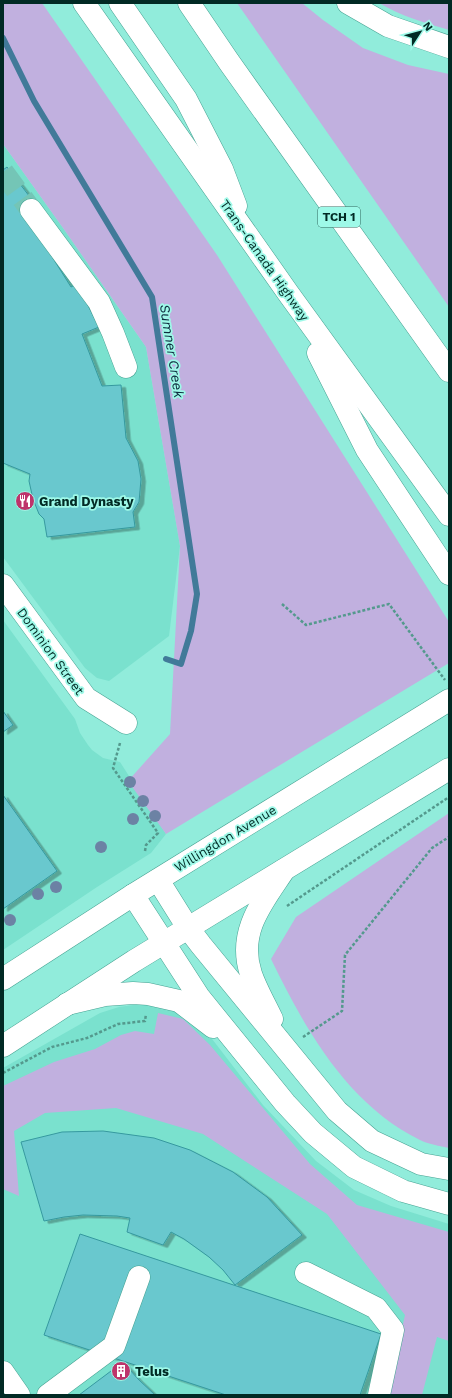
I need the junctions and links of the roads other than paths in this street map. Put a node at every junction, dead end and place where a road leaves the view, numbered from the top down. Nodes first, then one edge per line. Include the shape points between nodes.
1 (84, 3) edge
2 (120, 3) edge
3 (172, 3) edge
4 (189, 3) edge
5 (348, 3) edge
6 (449, 47) edge
7 (229, 62) junction
8 (31, 210) tunnel mouth
9 (247, 236) junction
10 (288, 293) junction
11 (126, 367) dead end
12 (449, 371) edge
13 (449, 515) edge
14 (449, 574) edge
15 (3, 585) edge
16 (449, 700) edge
17 (126, 723) road end
18 (449, 769) edge
19 (284, 870) junction
20 (158, 880) junction
21 (132, 895) junction
22 (188, 928) junction
23 (164, 943) junction
24 (3, 979) edge
25 (67, 1004) junction
26 (3, 1046) edge
27 (286, 1049) junction
28 (251, 1061) junction
29 (449, 1169) edge
30 (449, 1204) edge
31 (306, 1273) dead end
32 (139, 1277) dead end
33 (3, 1372) edge
34 (19, 1395) edge
35 (48, 1395) edge
36 (379, 1395) edge

1 - 9 main road, Trans-Canada Highway
2 - 9 main road via 186,99 222,169
3 - 7 main road
4 - 7 main road, TCH 1
5 - 6 main road via 388,26
7 - 12 main road, TCH 1
8 - 11 main road via 98,302
9 - 10 main road, Trans-Canada Highway
10 - 13 main road, Trans-Canada Highway
10 - 14 main road via 367,450
15 - 17 main road, Dominion Street via 86,698
16 - 20 main road, Willingdon Avenue
18 - 19 main road
19 - 22 main road
19 - 27 main road via 258,908 248,936 247,955 251,975
20 - 21 main road, Willingdon Avenue
20 - 22 main road
21 - 23 main road
21 - 24 main road, Willingdon Avenue
22 - 23 main road
22 - 27 main road
23 - 25 main road
23 - 28 main road via 199,997
25 - 26 main road
25 - 28 main road via 105,995 133,993 179,1001 207,1021
27 - 29 main road via 337,1111 372,1141 421,1164
28 - 30 main road via 313,1133 354,1167 404,1192
31 - 36 main road via 376,1308 393,1330
32 - 35 main road via 114,1346
33 - 34 main road

